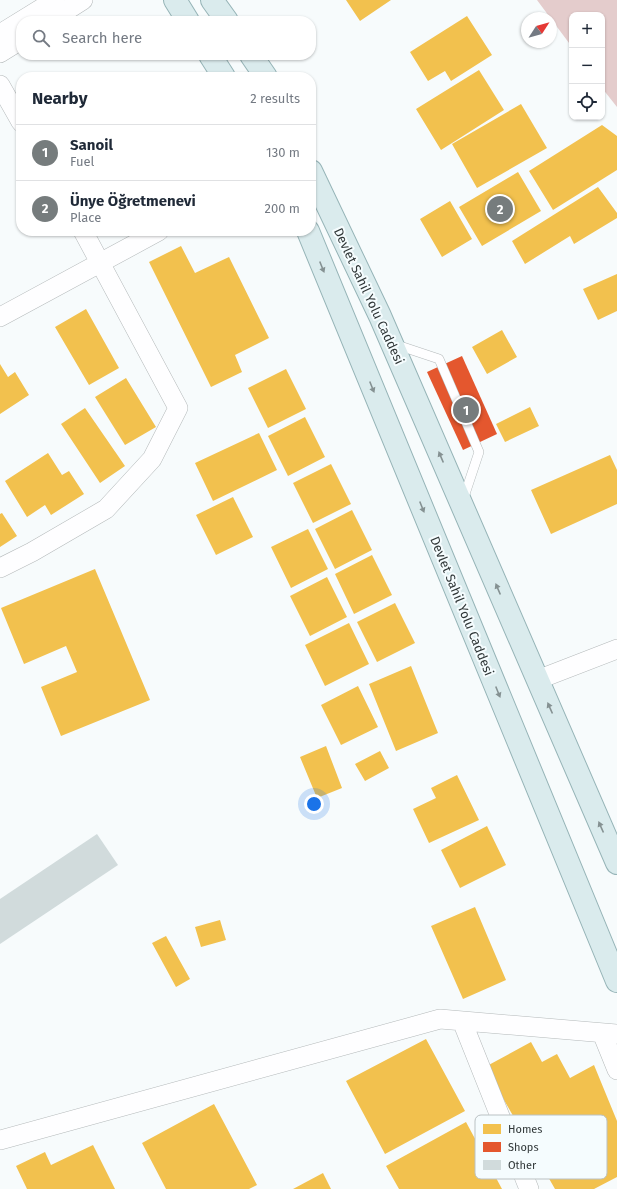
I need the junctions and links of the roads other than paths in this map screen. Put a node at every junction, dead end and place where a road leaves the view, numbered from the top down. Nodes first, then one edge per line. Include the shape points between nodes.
1 (55, 0) edge
2 (84, 0) edge
3 (175, 0) edge
4 (212, 0) edge
5 (29, 16) edge
6 (58, 16) edge
7 (185, 16) edge
8 (223, 16) edge
9 (16, 24) edge
10 (0, 34) edge
11 (16, 43) edge
12 (0, 53) edge
13 (213, 60) edge
14 (254, 60) edge
15 (221, 72) edge
16 (263, 72) edge
17 (0, 85) edge
18 (16, 113) edge
19 (316, 182) edge
20 (86, 236) edge
21 (150, 236) edge
22 (310, 236) edge
23 (101, 262) junction
24 (0, 317) edge
25 (391, 343) junction
26 (462, 506) junction
27 (0, 568) edge
28 (617, 649) edge
29 (538, 680) junction
30 (617, 863) edge
31 (617, 981) edge
32 (462, 1021) junction
33 (610, 1034) edge
34 (617, 1070) edge
35 (499, 1115) edge
36 (0, 1140) edge
37 (525, 1179) edge
38 (529, 1189) edge

1 - 5 street
2 - 6 street
3 - 7 main road
4 - 8 main road
9 - 10 street
11 - 12 street
13 - 15 main road
14 - 16 main road
17 - 18 street
19 - 25 main road, Devlet Sahil Yolu Caddesi
20 - 23 street
21 - 23 street
22 -> 31 main road, Devlet Sahil Yolu Caddesi
23 - 24 street
23 - 27 street via 178,408 152,459 106,508
26 -> 25 main road, Devlet Sahil Yolu Caddesi
25 - 26 lane via 439,359 461,409 479,452
29 -> 26 main road, Devlet Sahil Yolu Caddesi
28 - 29 street
30 -> 29 main road, Devlet Sahil Yolu Caddesi
32 - 33 street
32 - 35 street
32 - 36 street via 440,1019
33 - 34 street
37 - 38 street

